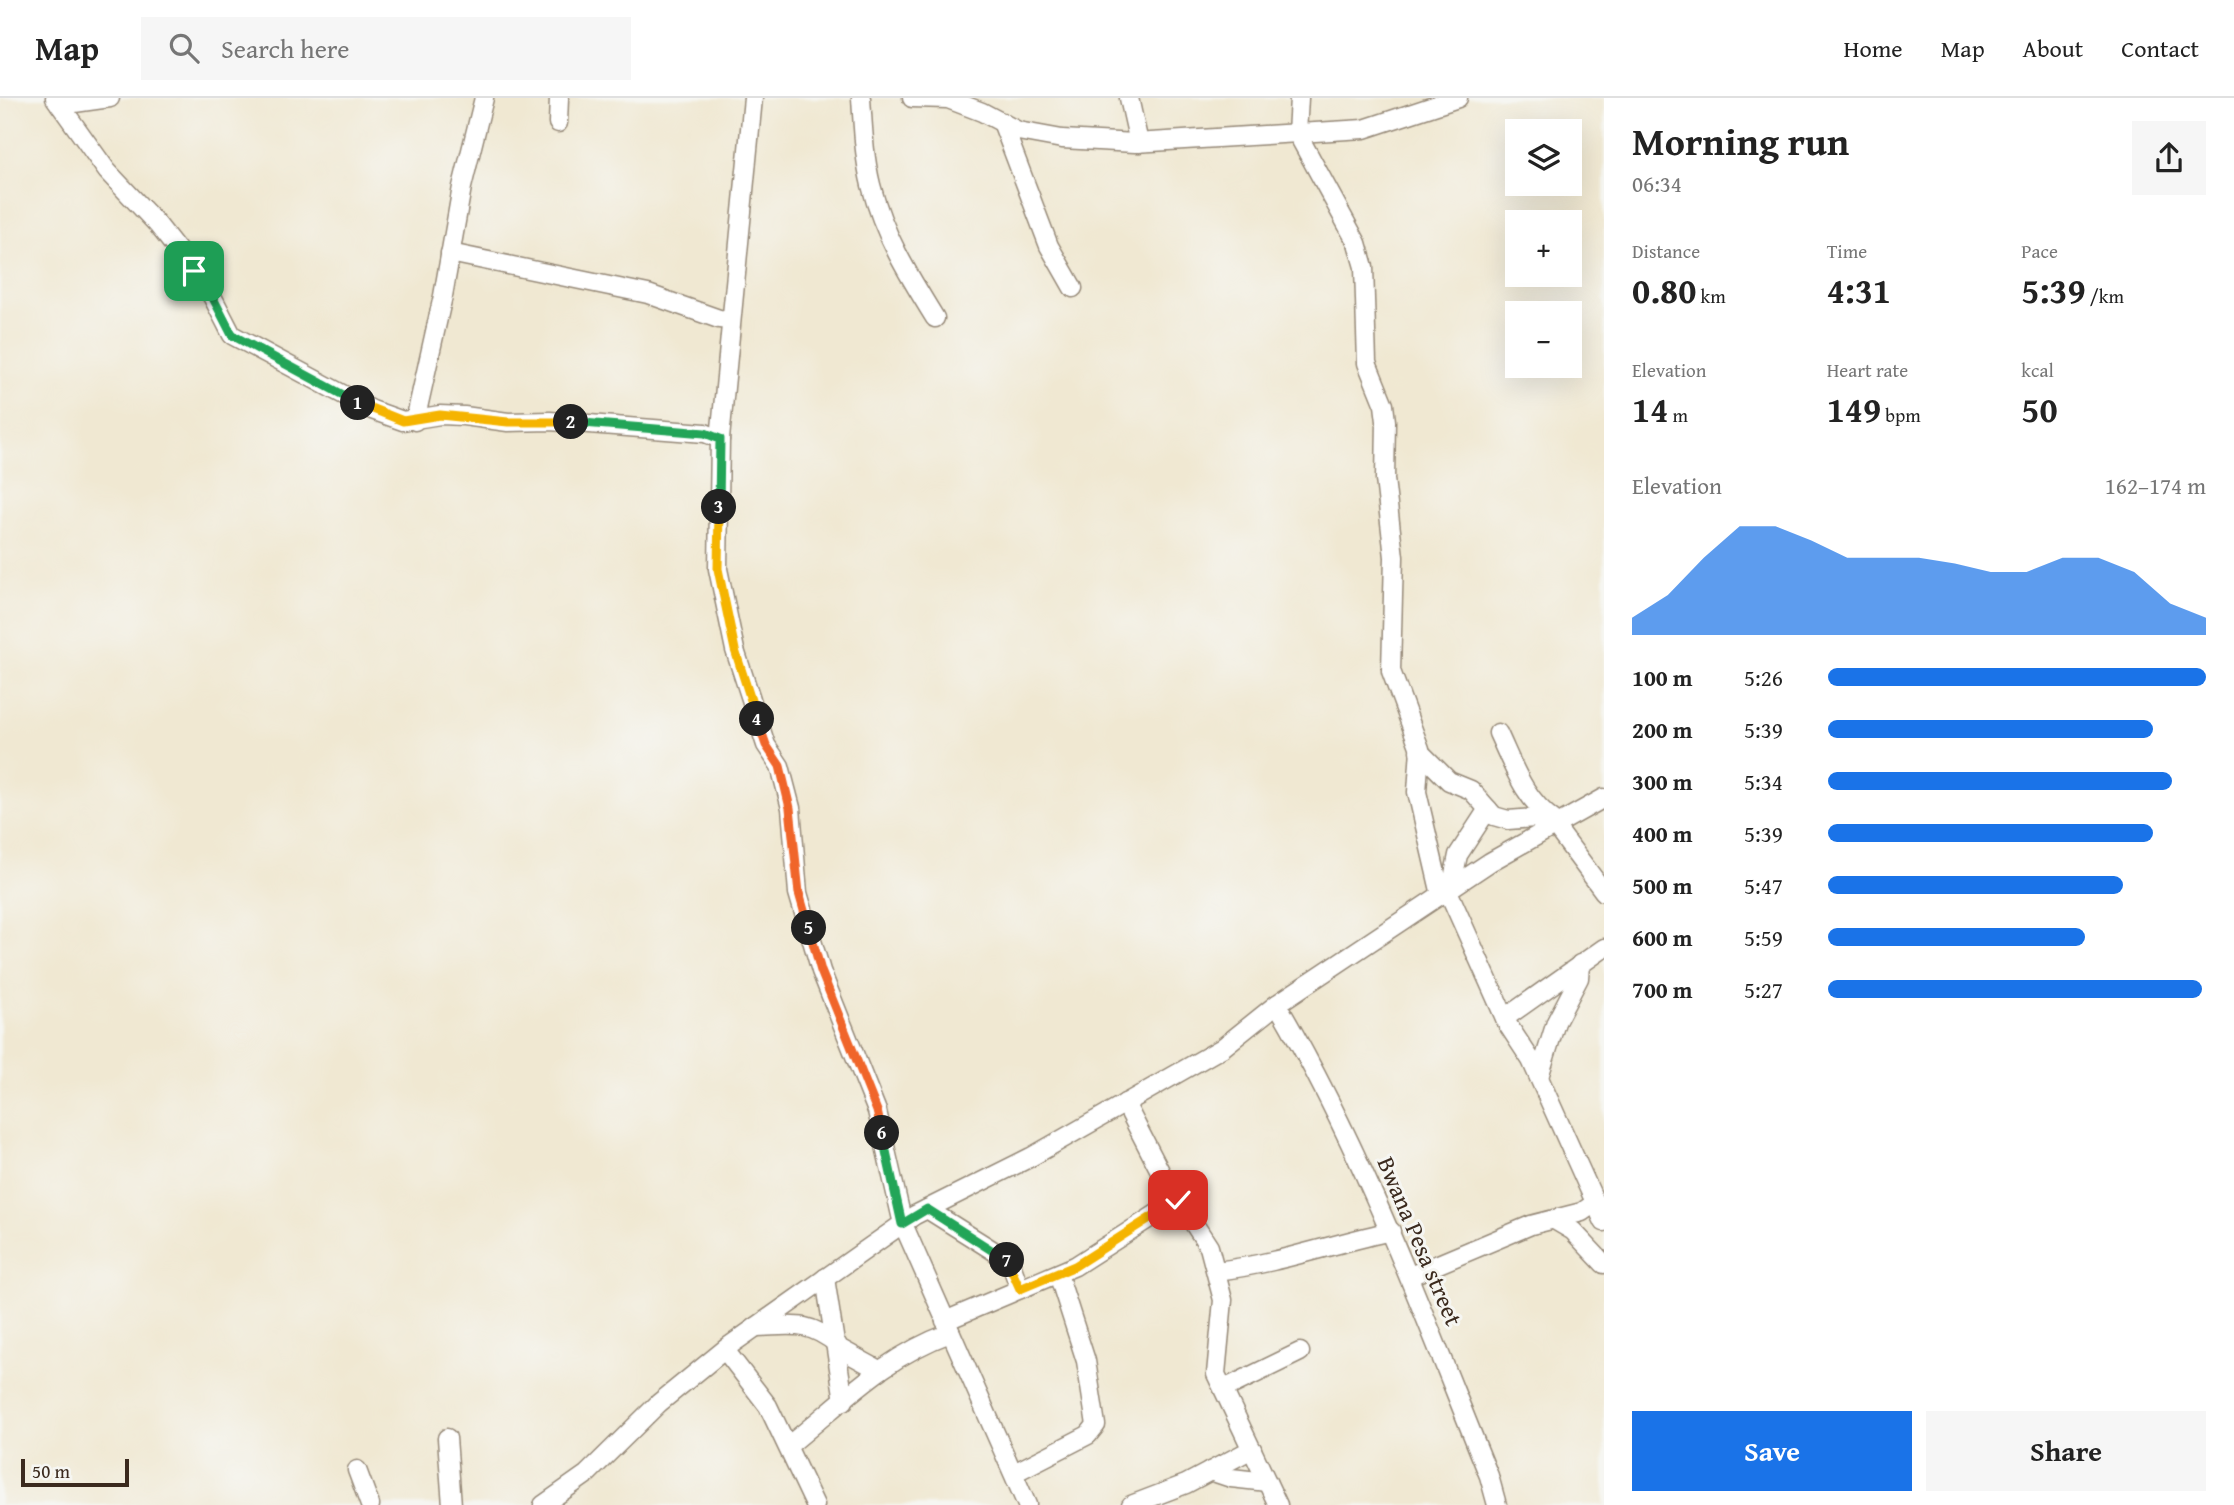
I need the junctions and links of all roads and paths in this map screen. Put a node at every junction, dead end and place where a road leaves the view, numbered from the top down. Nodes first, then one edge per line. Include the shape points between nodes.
1 (110, 98) edge
2 (484, 98) edge
3 (559, 98) edge
4 (753, 98) edge
5 (861, 98) edge
6 (912, 98) edge
7 (933, 98) edge
8 (1129, 98) edge
9 (1299, 98) edge
10 (1458, 98) edge
11 (57, 102) edge
12 (1002, 122) junction
13 (558, 124) dead end
14 (1297, 134) junction
15 (1139, 143) junction
16 (450, 253) junction
17 (1073, 288) dead end
18 (935, 318) dead end
19 (731, 320) junction
20 (415, 421) junction
21 (720, 439) junction
22 (1498, 733) dead end
23 (1419, 751) junction
24 (1602, 805) edge
25 (1488, 808) junction
26 (1555, 822) junction
27 (1447, 891) junction
28 (1604, 892) edge
29 (1604, 948) edge
30 (1580, 964) junction
31 (1277, 1004) junction
32 (1505, 1018) junction
33 (1539, 1077) junction
34 (1125, 1103) junction
35 (1178, 1200) junction
36 (1596, 1202) junction
37 (927, 1209) junction
38 (1556, 1221) junction
39 (1604, 1222) edge
40 (902, 1224) junction
41 (1391, 1231) junction
42 (1604, 1264) edge
43 (1216, 1271) junction
44 (1058, 1274) junction
45 (1410, 1276) junction
46 (825, 1278) junction
47 (1020, 1289) junction
48 (756, 1327) junction
49 (948, 1327) junction
50 (837, 1345) junction
51 (725, 1350) junction
52 (1300, 1352) dead end
53 (877, 1369) junction
54 (1224, 1389) junction
55 (844, 1401) junction
56 (447, 1438) dead end
57 (789, 1445) junction
58 (1252, 1449) junction
59 (357, 1470) dead end
60 (1210, 1471) junction
61 (1014, 1473) junction
62 (1267, 1482) junction
63 (573, 1485) junction
64 (370, 1505) edge
65 (452, 1505) edge
66 (544, 1505) edge
67 (574, 1505) edge
68 (815, 1505) edge
69 (1027, 1505) edge
70 (1131, 1505) edge
71 (1278, 1505) edge
72 (1497, 1505) edge

1 - 11 street
2 - 16 street
3 - 13 street
4 - 19 street
5 - 18 street via 870,183 879,212 895,251
6 - 7 street
7 - 12 street via 948,99
8 - 15 street
9 - 14 street
10 - 14 street via 1364,129
11 - 20 street via 107,171 194,271 232,335 372,410
12 - 15 street via 1018,131 1062,139
12 - 17 street via 1049,246
14 - 15 street
14 - 23 street via 1357,243 1364,267 1367,363 1386,421 1385,479 1394,557 1391,671
16 - 19 street via 648,293
16 - 20 street
19 - 21 street
20 - 21 street via 440,415 550,421 705,433
21 - 40 street via 718,569 735,650 766,745 780,766 790,808 799,893 821,971 877,1111
22 - 26 street via 1521,783
23 - 25 street via 1449,781 1471,790
23 - 27 street via 1420,815
24 - 26 street
25 - 26 street via 1494,816 1508,820
25 - 27 street via 1458,855
26 - 27 street
26 - 28 street
27 - 31 street
27 - 32 street
29 - 30 street
30 - 32 street
30 - 33 street via 1579,978 1556,1023
31 - 34 street via 1222,1048
31 - 41 street, Bwana Pesa street via 1315,1068
32 - 33 street
33 - 36 street
34 - 35 street
34 - 37 street
35 - 43 street via 1209,1247
35 - 44 street
36 - 38 street
36 - 39 street
37 - 40 street
37 - 47 street via 1005,1258
38 - 42 street via 1573,1231
38 - 45 street via 1531,1226
40 - 46 street
40 - 49 street
41 - 43 street via 1283,1261
41 - 45 street, Bwana Pesa street
43 - 54 street via 1223,1300 1216,1374
44 - 47 street
44 - 61 street via 1086,1361 1096,1425 1088,1435
45 - 72 street, Bwana Pesa street
46 - 48 street
46 - 50 street
47 - 49 street
48 - 50 street via 806,1326 823,1332
48 - 51 street
49 - 53 street
49 - 61 street
50 - 53 street
50 - 55 street
51 - 57 street via 768,1406
51 - 63 street via 659,1403
52 - 54 street
53 - 55 street
54 - 58 street
55 - 57 street
56 - 65 street
57 - 68 street
58 - 60 street
58 - 62 street
59 - 64 street
60 - 62 street
60 - 70 street
61 - 69 street
62 - 71 street
63 - 66 street
63 - 67 street

